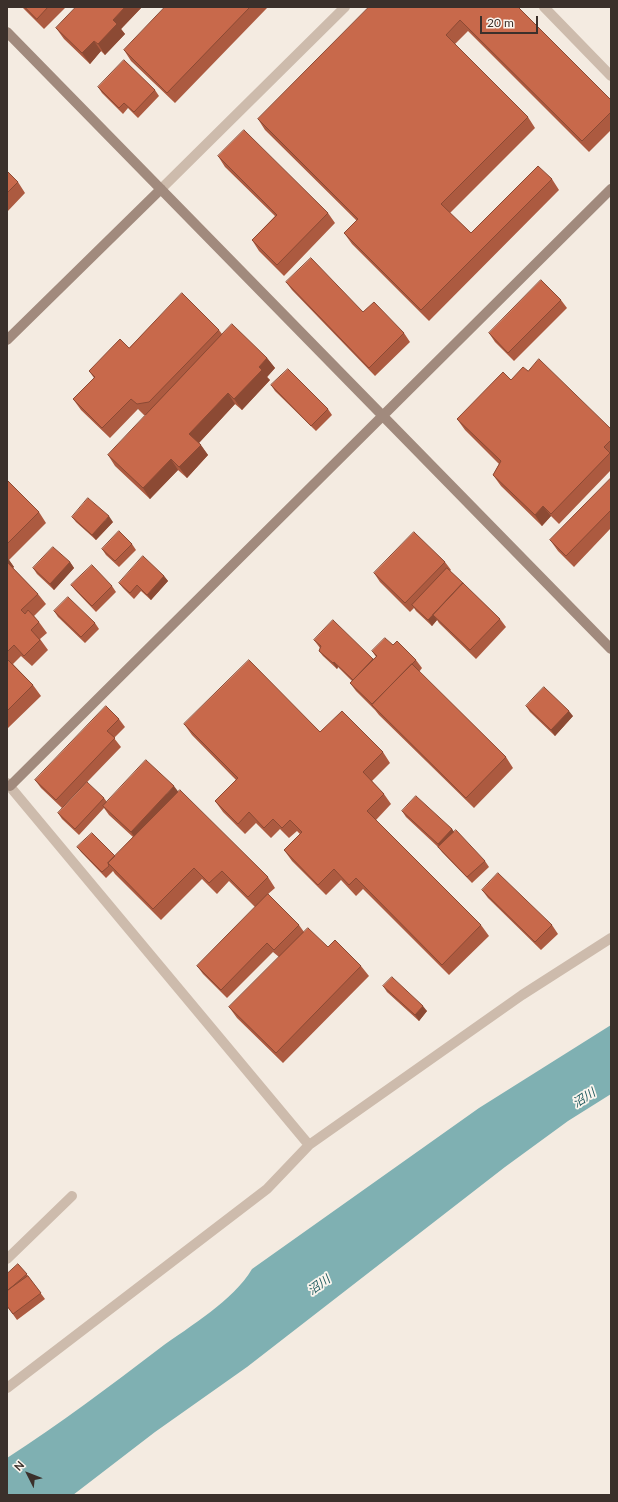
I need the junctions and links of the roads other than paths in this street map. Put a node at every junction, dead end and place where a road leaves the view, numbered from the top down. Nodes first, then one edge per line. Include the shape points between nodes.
1 (345, 7) edge
2 (544, 7) edge
3 (7, 32) edge
4 (611, 76) edge
5 (161, 189) junction
6 (611, 189) edge
7 (7, 340) edge
8 (382, 416) junction
9 (611, 649) edge
10 (8, 784) edge
11 (611, 938) edge
12 (309, 1145) junction
13 (72, 1196) dead end
14 (7, 1259) edge
15 (7, 1388) edge

1 - 5 street
2 - 4 street
3 - 5 street
5 - 7 street
5 - 8 street
6 - 8 street
8 - 9 street
8 - 10 street
10 - 12 street
11 - 12 street via 522,994
12 - 15 street via 267,1189
13 - 14 street

